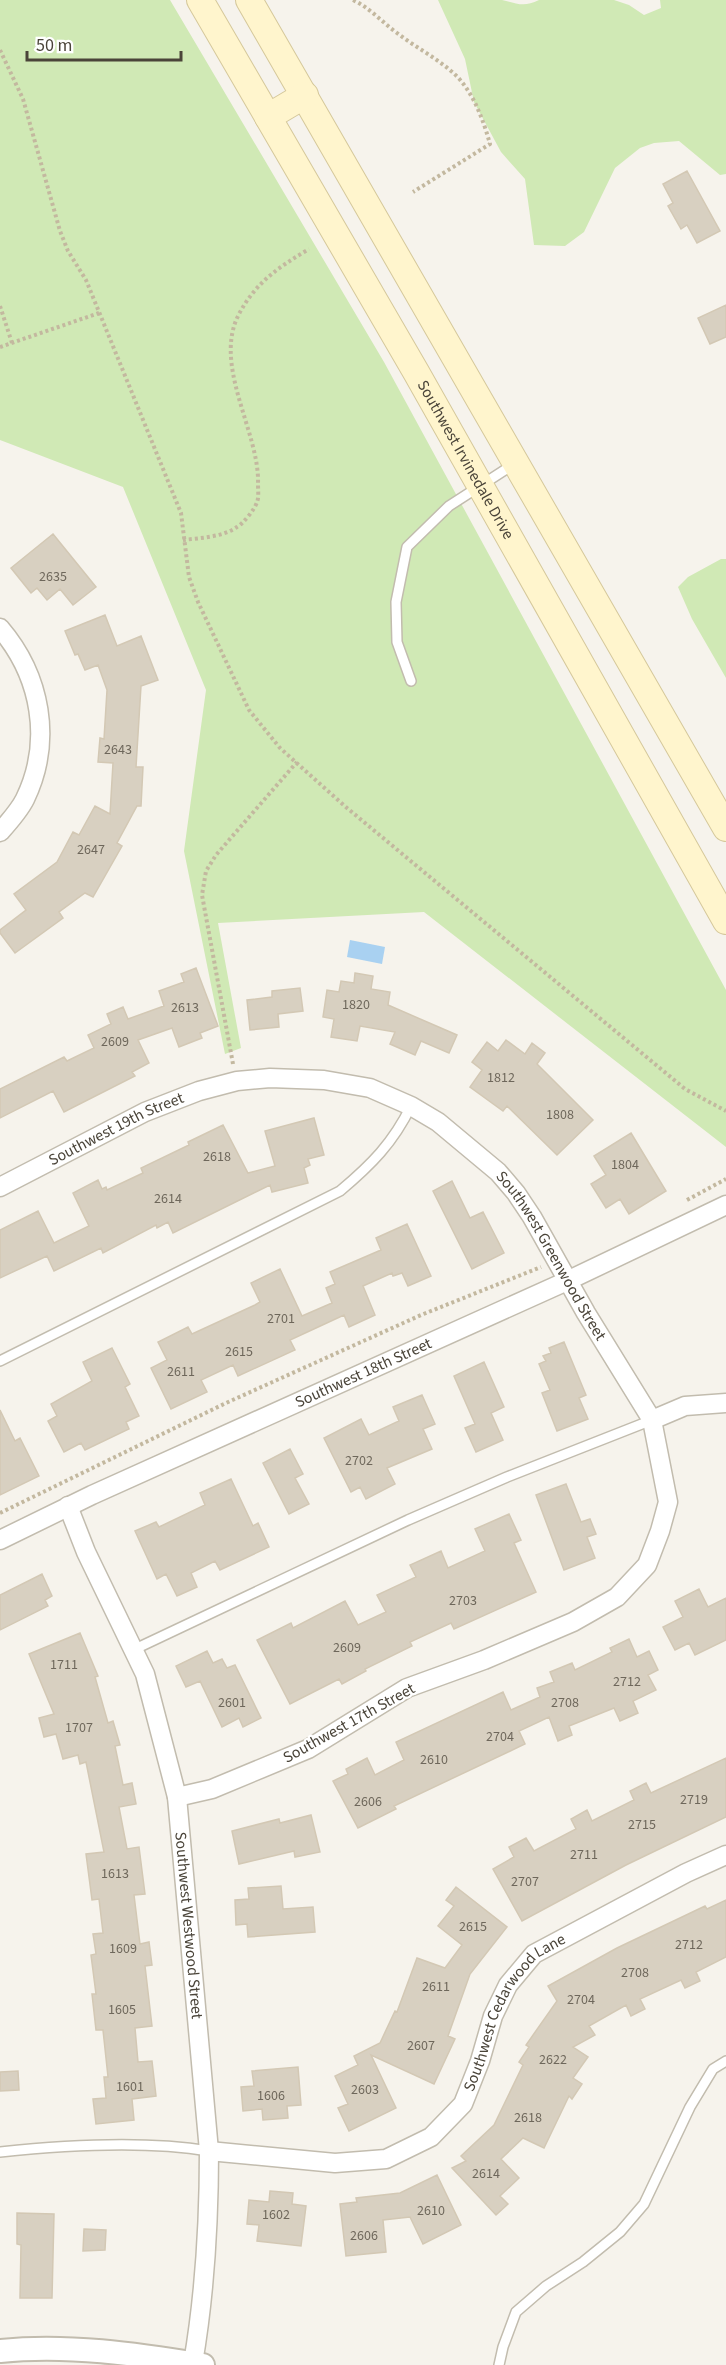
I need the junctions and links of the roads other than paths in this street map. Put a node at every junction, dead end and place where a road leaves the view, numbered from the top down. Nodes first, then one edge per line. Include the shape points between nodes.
1 (200, 0) edge
2 (249, 0) edge
3 (305, 95) junction
4 (268, 117) junction
5 (516, 463) junction
6 (479, 487) junction
7 (0, 628) edge
8 (411, 681) dead end
9 (726, 828) edge
10 (0, 832) edge
11 (726, 921) edge
12 (237, 1081) joint
13 (411, 1106) junction
14 (0, 1187) edge
15 (726, 1205) edge
16 (567, 1281) junction
17 (0, 1361) edge
18 (726, 1403) edge
19 (652, 1420) junction
20 (68, 1506) junction
21 (0, 1540) edge
22 (617, 1597) joint
23 (133, 1650) junction
24 (177, 1797) junction
25 (726, 1855) edge
26 (726, 2061) edge
27 (209, 2151) junction
28 (0, 2152) edge
29 (0, 2351) edge
30 (198, 2364) edge
31 (499, 2365) edge

1 - 4 main road, Southwest Irvinedale Drive
2 - 3 main road
3 - 4 main road
3 - 5 main road
4 - 6 main road, Southwest Irvinedale Drive
5 - 6 lane
5 - 9 main road
6 - 8 lane via 449,506 407,547 396,602 397,642
6 - 11 main road, Southwest Irvinedale Drive
7 - 10 street via 30,675 39,705 41,733 38,769 24,801
12 - 13 street, Southwest Greenwood Street via 324,1080 370,1088
12 - 14 street, Southwest 19th Street via 145,1112
13 - 16 street, Southwest Greenwood Street via 438,1122 498,1172 516,1193
13 - 17 lane via 374,1162 340,1191
15 - 16 street, Southwest 18th Street
16 - 19 street, Southwest Greenwood Street
16 - 20 street, Southwest 18th Street
18 - 19 street via 685,1406
19 - 22 street, Southwest Greenwood Street via 668,1502 647,1565
19 - 23 lane via 408,1520
20 - 21 street, Southwest 18th Street
20 - 23 street, Southwest Westwood Street
22 - 24 street, Southwest 17th Street via 573,1622 407,1688 308,1749 212,1789
23 - 24 street, Southwest Westwood Street via 145,1674
24 - 27 street, Southwest Westwood Street
25 - 27 street, Southwest Cedarwood Lane via 534,1954 508,1985 493,2016 463,2104 431,2137 386,2159 335,2163
26 - 31 lane via 713,2069 690,2107 644,2204 620,2232 516,2312
27 - 28 lane via 138,2145
27 - 30 street, Southwest Westwood Street
29 - 30 street via 137,2354

